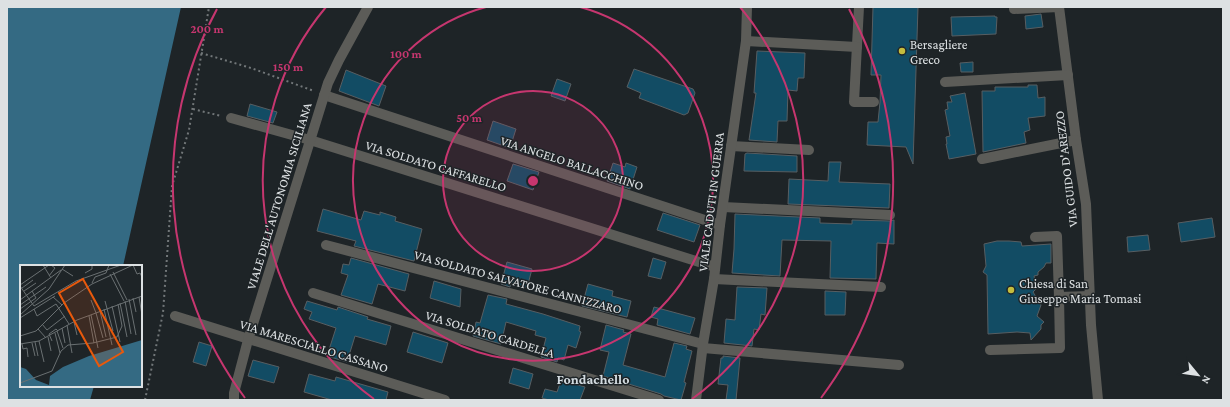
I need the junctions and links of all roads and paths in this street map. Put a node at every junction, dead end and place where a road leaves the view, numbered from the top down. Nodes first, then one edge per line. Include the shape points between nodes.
1 (209, 7) edge
2 (368, 7) edge
3 (747, 7) edge
4 (859, 7) edge
5 (1059, 7) edge
6 (1014, 9) dead end
7 (746, 41) junction
8 (857, 47) junction
9 (201, 53) junction
10 (1068, 75) junction
11 (945, 82) dead end
12 (324, 95) junction
13 (874, 102) dead end
14 (193, 109) junction
15 (231, 118) joint
16 (310, 140) junction
17 (1076, 140) junction
18 (731, 146) junction
19 (809, 150) dead end
20 (982, 159) dead end
21 (722, 207) junction
22 (890, 215) dead end
23 (720, 225) junction
24 (1035, 237) dead end
25 (326, 245) dead end
26 (715, 266) junction
27 (714, 279) junction
28 (881, 287) dead end
29 (313, 293) dead end
30 (1090, 296) junction
31 (1059, 297) junction
32 (175, 316) dead end
33 (248, 340) junction
34 (703, 346) junction
35 (990, 350) dead end
36 (899, 365) dead end
37 (145, 400) edge
38 (234, 400) edge
39 (445, 400) edge
40 (659, 400) edge
41 (696, 400) edge
42 (1098, 400) edge

1 - 9 path
2 - 12 street, VIALE DELL'AUTONOMIA SICILIANA via 339,60
3 - 7 street, VIALE CADUTI IN GUERRA
4 - 8 street
5 - 6 street
5 - 10 street, VIA GUIDO D'AREZZO
7 - 8 street
7 - 18 street, VIALE CADUTI IN GUERRA
8 - 13 street via 854,102
9 - 12 path
9 - 14 path
10 - 11 street
10 - 17 street, VIA GUIDO D'AREZZO
12 - 16 street, VIALE DELL'AUTONOMIA SICILIANA
12 - 23 street, VIA ANGELO BALLACCHINO
14 - 15 path
14 - 37 path via 172,186 163,313
15 - 16 street, VIA SOLDATO CAFFARELLO
16 - 26 street, VIA SOLDATO CAFFARELLO
16 - 33 street, VIALE DELL'AUTONOMIA SICILIANA
17 - 20 street
17 - 30 street, VIA GUIDO D'AREZZO via 1086,204
18 - 19 street
18 - 21 street, VIALE CADUTI IN GUERRA
21 - 22 street
21 - 23 street, VIALE CADUTI IN GUERRA
23 - 26 street, VIALE CADUTI IN GUERRA
24 - 31 street via 1057,236
25 - 34 street, VIA SOLDATO SALVATORE CANNIZZARO
26 - 27 street, VIALE CADUTI IN GUERRA
27 - 28 street
27 - 34 street, VIALE CADUTI IN GUERRA
29 - 40 street, VIA SOLDATO CARDELLA
30 - 31 street
30 - 42 street, VIA GUIDO D'AREZZO
31 - 35 street via 1060,348
32 - 33 street, VIA MARESCIALLO CASSANO
33 - 38 street, VIALE DELL'AUTONOMIA SICILIANA
33 - 39 street, VIA MARESCIALLO CASSANO
34 - 36 street, VIA SOLDATO SALVATORE CANNIZZARO
34 - 41 street, VIALE CADUTI IN GUERRA

